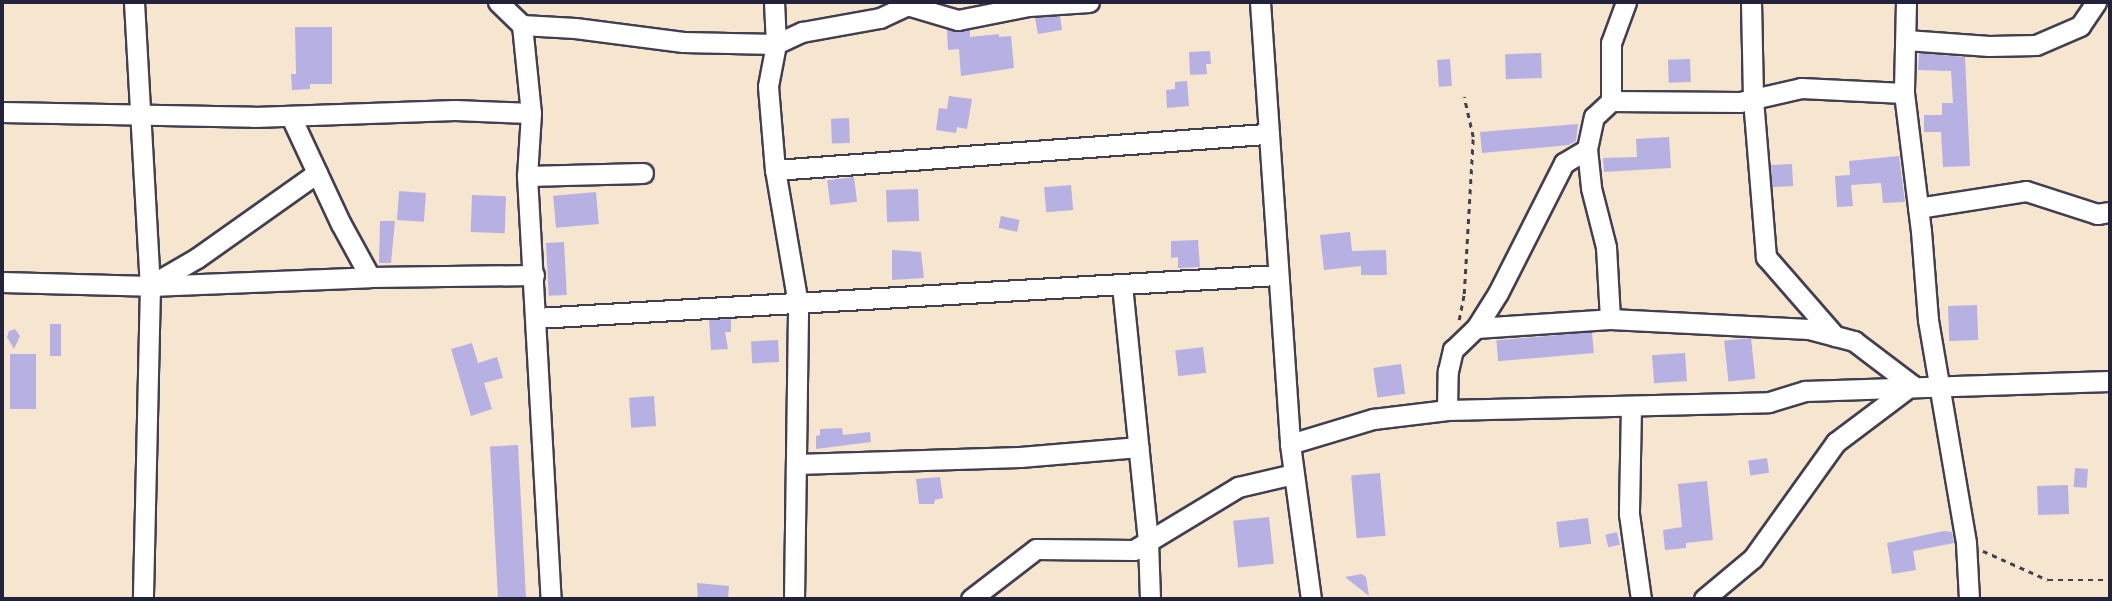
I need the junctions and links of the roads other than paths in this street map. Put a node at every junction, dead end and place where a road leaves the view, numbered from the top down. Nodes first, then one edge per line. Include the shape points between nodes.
1 (134, 2) edge
2 (498, 2) edge
3 (774, 2) edge
4 (1089, 2) edge
5 (1260, 2) edge
6 (1626, 2) edge
7 (1751, 2) edge
8 (1906, 2) edge
9 (2096, 2) edge
10 (912, 4) edge
11 (522, 25) junction
12 (1906, 40) junction
13 (776, 44) junction
14 (1904, 93) junction
15 (1754, 99) junction
16 (1611, 101) junction
17 (2, 112) edge
18 (531, 113) junction
19 (142, 117) junction
20 (291, 117) junction
21 (1269, 134) junction
22 (1587, 149) junction
23 (775, 170) junction
24 (317, 173) junction
25 (643, 173) dead end
26 (527, 176) junction
27 (1918, 208) junction
28 (2110, 212) edge
29 (534, 275) junction
30 (1278, 275) junction
31 (370, 277) junction
32 (2, 282) edge
33 (1122, 285) junction
34 (150, 286) junction
35 (798, 304) junction
36 (536, 318) junction
37 (1610, 319) junction
38 (1476, 328) junction
39 (1835, 336) junction
40 (2110, 381) edge
41 (1912, 385) junction
42 (1938, 385) junction
43 (1631, 405) junction
44 (1447, 410) junction
45 (1290, 444) junction
46 (1139, 447) junction
47 (796, 464) junction
48 (1294, 474) junction
49 (1148, 541) junction
50 (143, 599) edge
51 (551, 599) edge
52 (794, 599) edge
53 (971, 599) edge
54 (1150, 599) edge
55 (1311, 599) edge
56 (1641, 599) edge
57 (1704, 599) edge
58 (1969, 599) edge

1 - 19 street
2 - 11 street
3 - 13 street
4 - 10 street via 1029,6 958,20
5 - 21 street
6 - 16 street via 1611,43
7 - 15 street
8 - 12 street
9 - 12 street via 2080,26 2036,45
10 - 13 street via 880,18 802,32
11 - 13 street via 683,42
11 - 18 street
12 - 14 street
13 - 23 street via 768,86
14 - 15 street via 1801,88
14 - 27 street
15 - 16 street
15 - 39 street via 1766,257
16 - 22 street via 1594,117
17 - 19 street
18 - 20 street via 455,110
18 - 26 street
19 - 20 street
19 - 34 street
20 - 24 street
21 - 23 street
21 - 30 street
22 - 37 street via 1606,247
22 - 38 street via 1564,163
23 - 35 street
24 - 31 street
24 - 34 street
25 - 26 street
26 - 29 street
27 - 28 street via 2026,191 2097,214
27 - 42 street
29 - 31 street
29 - 36 street
30 - 33 street
30 - 45 street
31 - 34 street
32 - 34 street
33 - 35 street
33 - 46 street
34 - 50 street
35 - 36 street
35 - 47 street
36 - 51 street
37 - 38 street
37 - 39 street via 1809,329
38 - 44 street via 1453,351
39 - 41 street via 1854,341
40 - 42 street
41 - 42 street
41 - 43 street via 1805,391 1769,402
41 - 57 street via 1836,442 1753,558
42 - 58 street via 1966,543
43 - 44 street
43 - 56 street via 1629,514
44 - 45 street via 1373,419
45 - 48 street
46 - 47 street via 1020,457
46 - 49 street
47 - 52 street
48 - 49 street via 1238,487
48 - 55 street
49 - 53 street via 1134,550 1036,549
49 - 54 street

